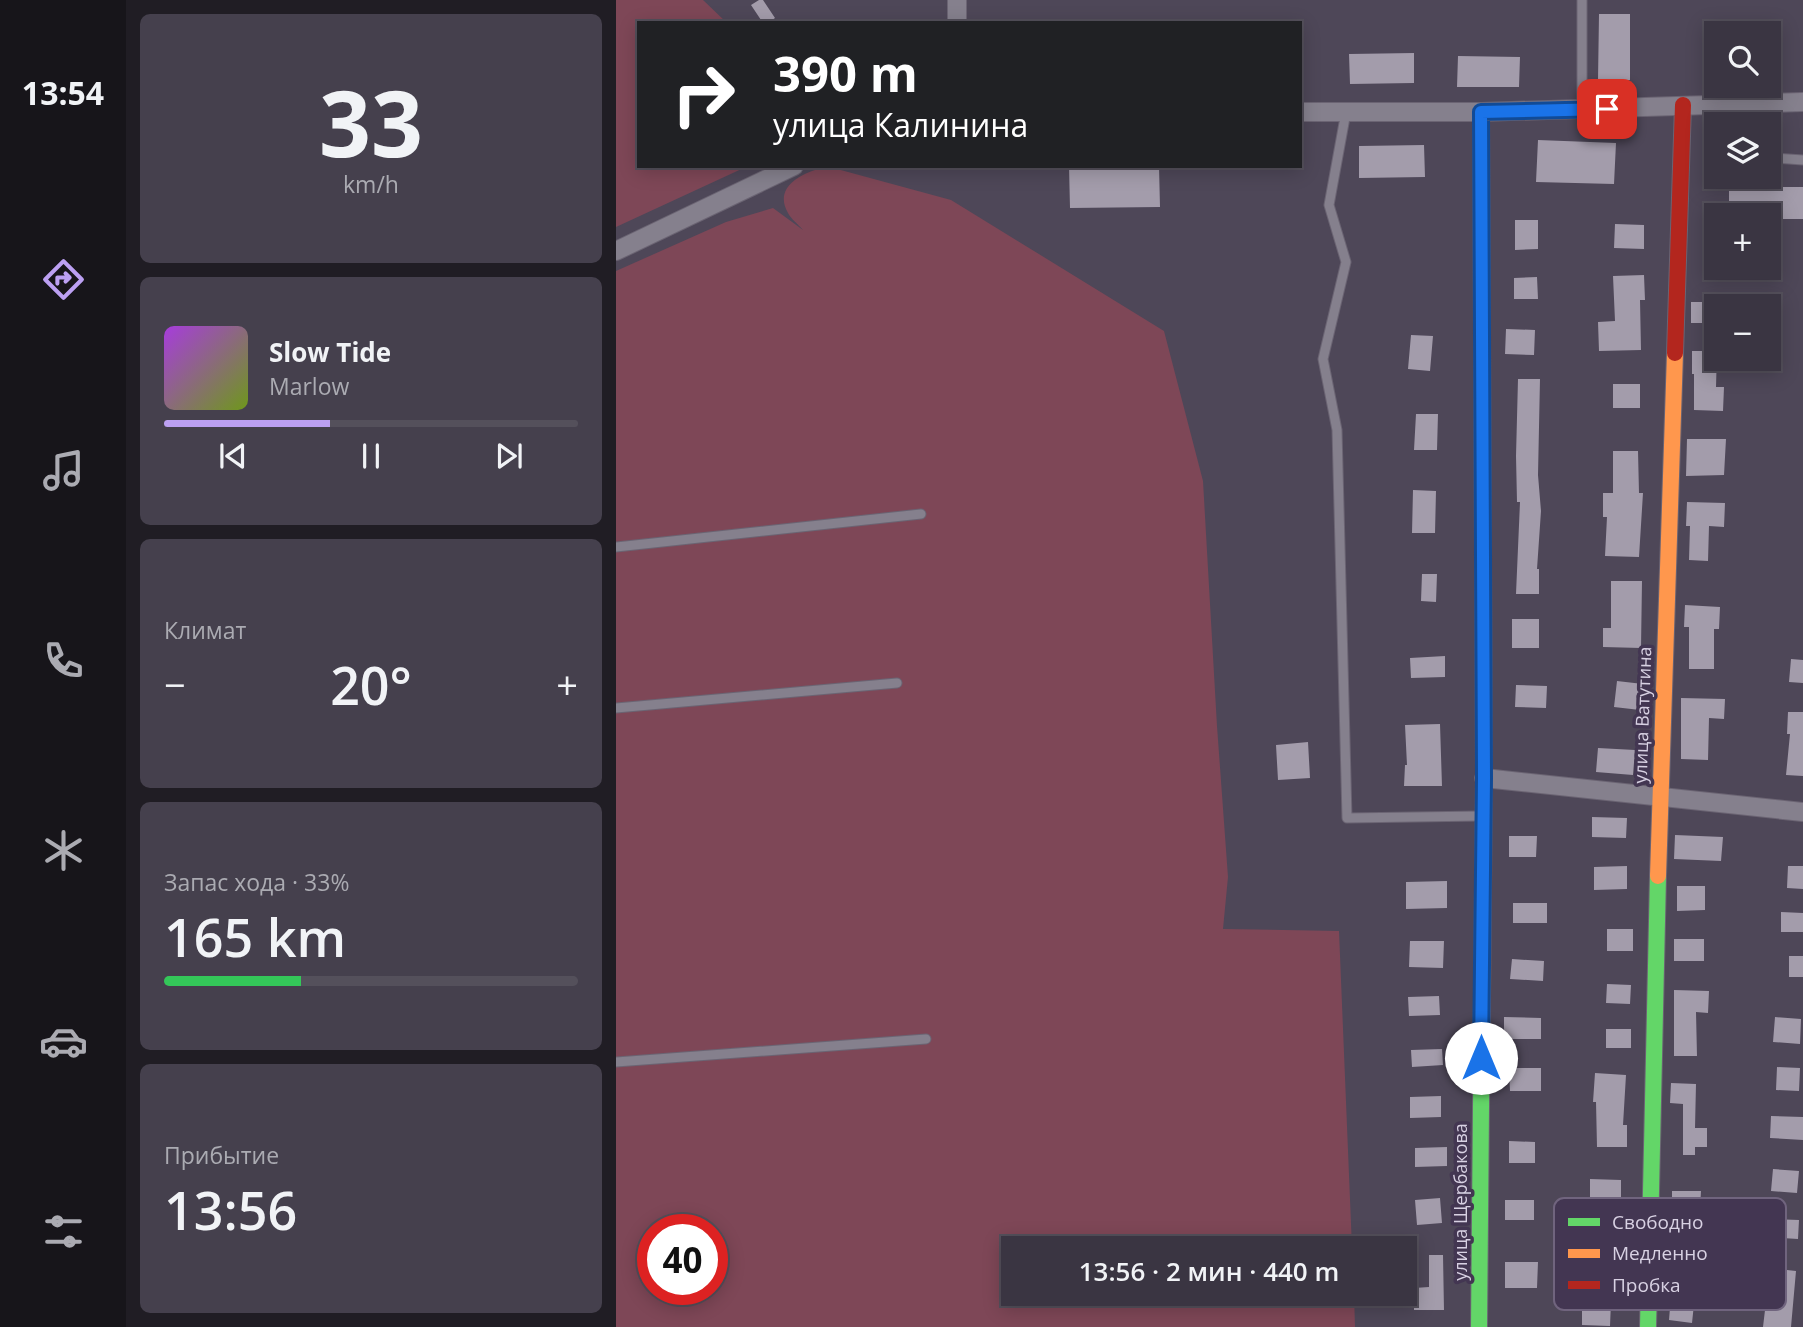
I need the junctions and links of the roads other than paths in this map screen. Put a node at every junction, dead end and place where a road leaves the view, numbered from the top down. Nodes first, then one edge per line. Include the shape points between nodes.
1 (957, 0) edge
2 (1582, 0) edge
3 (957, 21) edge
4 (1803, 102) edge
5 (1777, 103) junction
6 (1683, 105) junction
7 (1582, 110) junction
8 (1302, 112) edge
9 (1346, 112) junction
10 (1481, 112) junction
11 (1803, 160) edge
12 (790, 168) edge
13 (616, 251) edge
14 (921, 514) dead end
15 (616, 547) edge
16 (897, 683) dead end
17 (616, 708) edge
18 (1484, 778) junction
19 (1660, 796) junction
20 (1803, 811) edge
21 (1483, 816) junction
22 (926, 1039) dead end
23 (616, 1062) edge
24 (1651, 1198) edge
25 (1479, 1327) edge

1 - 3 street
2 - 7 lane
4 - 5 street
5 - 6 street
5 - 11 lane via 1775,158
6 - 7 street
6 - 19 street, улица Ватутина
7 - 10 street
8 - 9 street
9 - 10 street
9 - 21 lane via 1329,205 1346,262 1323,359 1337,430 1347,818
10 - 18 street, улица Щербакова
12 - 13 street
14 - 15 lane
16 - 17 lane
18 - 19 street
18 - 21 street, улица Щербакова
19 - 20 street
19 - 24 street, улица Ватутина
21 - 25 street, улица Щербакова
22 - 23 lane

